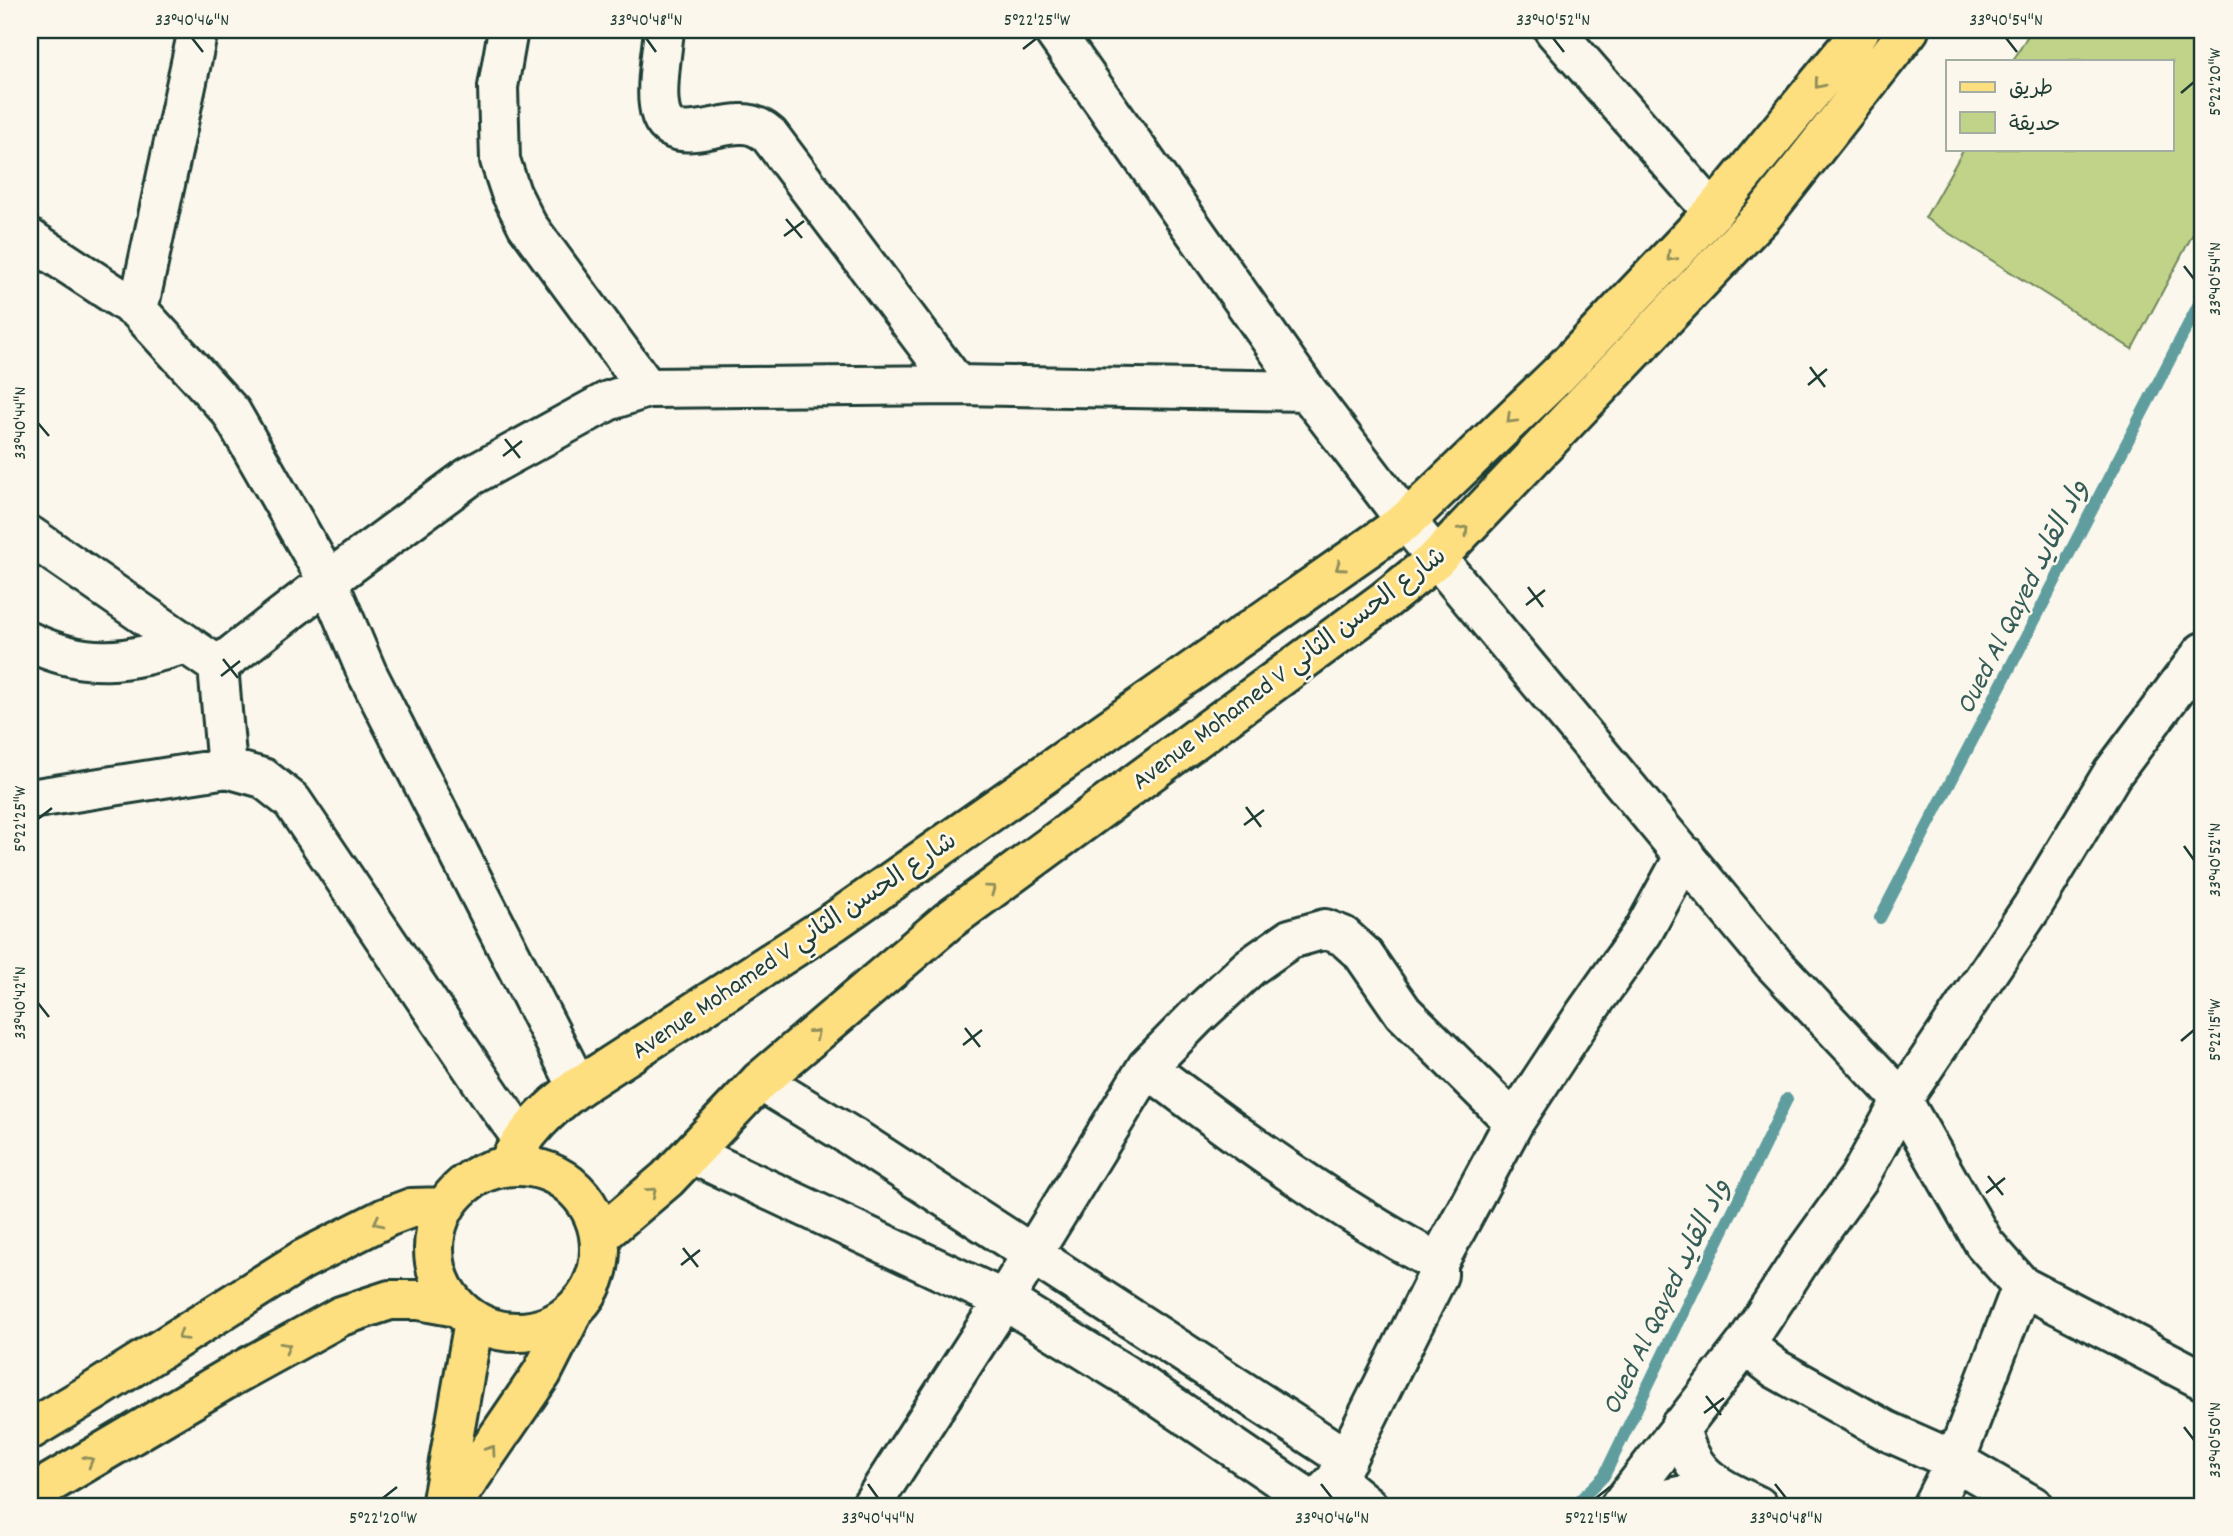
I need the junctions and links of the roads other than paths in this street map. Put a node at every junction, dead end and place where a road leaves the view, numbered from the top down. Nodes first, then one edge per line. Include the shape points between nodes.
1 (198, 30) edge
2 (508, 30) edge
3 (664, 30) edge
4 (1053, 30) edge
5 (1554, 30) edge
6 (1860, 30) edge
7 (1909, 30) edge
8 (1713, 212) junction
9 (30, 239) edge
10 (138, 310) junction
11 (957, 385) junction
12 (647, 388) junction
13 (1307, 391) junction
14 (1406, 521) junction
15 (30, 536) edge
16 (1437, 559) junction
17 (328, 581) junction
18 (30, 642) edge
19 (186, 643) junction
20 (2203, 652) edge
21 (218, 666) junction
22 (227, 768) junction
23 (30, 799) edge
24 (1685, 855) junction
25 (1147, 1067) junction
26 (760, 1081) junction
27 (578, 1087) junction
28 (1902, 1100) junction
29 (1514, 1122) junction
30 (514, 1151) junction
31 (692, 1154) junction
32 (444, 1207) junction
33 (600, 1236) junction
34 (1032, 1254) junction
35 (1438, 1263) junction
36 (2022, 1286) junction
37 (1004, 1300) junction
38 (574, 1310) junction
39 (465, 1314) junction
40 (1163, 1339) junction
41 (1745, 1345) junction
42 (2203, 1380) edge
43 (1137, 1382) junction
44 (1680, 1426) junction
45 (30, 1430) edge
46 (1955, 1461) junction
47 (1327, 1487) edge
48 (1719, 1488) junction
49 (30, 1495) edge
50 (441, 1506) edge
51 (451, 1506) edge
52 (871, 1506) edge
53 (1368, 1506) edge
54 (1620, 1506) edge
55 (1635, 1506) edge
56 (1758, 1506) edge
57 (1932, 1506) edge
58 (2033, 1506) edge

1 - 10 street
2 - 12 street via 498,86 500,160 511,193 527,225
3 - 11 street via 658,105 664,122 675,131 741,124 760,127 769,135
4 - 13 street
5 - 8 street
6 -> 8 main road, Avenue Mohamed V شارع الحسن الثاني
16 -> 7 main road, Avenue Mohamed V شارع الحسن الثاني via 1765,213
8 -> 14 main road, Avenue Mohamed V شارع الحسن الثاني via 1559,373
9 - 10 street
10 - 17 street via 231,412
11 - 12 street
11 - 13 street
12 - 17 street via 608,401 470,477
13 - 14 street
14 - 16 street
14 -> 27 main road, Avenue Mohamed V شارع الحسن الثاني via 835,921
15 - 19 street
16 - 24 street
26 -> 16 main road, Avenue Mohamed V شارع الحسن الثاني via 948,921
17 - 21 street
17 - 27 street via 367,673
18 - 19 street via 94,661 137,658
19 - 21 street
20 - 28 street via 2112,774 2032,906
21 - 22 street
22 - 23 street
22 - 30 street via 263,778 292,802 492,1097
24 - 28 street via 1773,963
24 - 29 street via 1643,932
25 - 29 street via 1250,967 1290,939 1325,929 1343,936 1363,954 1403,1012
25 - 34 street
25 - 35 street via 1277,1164
26 - 31 main road, Avenue Mohamed V شارع الحسن الثاني
26 - 34 street
27 - 30 main road, Avenue Mohamed V شارع الحسن الثاني via 555,1104
28 - 36 street via 1984,1243
28 - 41 street via 1859,1178
29 - 35 street
30 - 32 main road, Avenue Mohamed V شارع الحسن الثاني via 460,1186
30 - 33 main road, Avenue Mohamed V شارع الحسن الثاني via 578,1191
33 -> 31 main road, Avenue Mohamed V شارع الحسن الثاني
31 - 37 street
32 - 39 main road, Avenue Mohamed V شارع الحسن الثاني via 434,1232 434,1259 441,1285
32 -> 45 main road via 411,1208 387,1217 302,1261
33 - 38 main road, Avenue Mohamed V شارع الحسن الثاني via 600,1263 591,1289
34 - 37 street
34 - 40 street
35 - 47 street via 1438,1275
36 - 42 street
36 - 46 street
37 - 43 street
37 - 52 street
38 - 39 main road, Avenue Mohamed V شارع الحسن الثاني via 552,1325 525,1332 495,1329
51 -> 38 main road via 542,1373
49 -> 39 main road, Avenue Mohamed V شارع الحسن الثاني via 341,1316 390,1300 419,1300
39 - 50 main road
40 - 43 street
40 - 47 street
41 - 44 street
41 - 46 street via 1776,1369
43 - 47 street
44 - 48 street via 1684,1447 1699,1470
44 - 54 street
46 - 57 street
46 - 58 street
47 - 53 street
48 - 55 street
48 - 56 street

